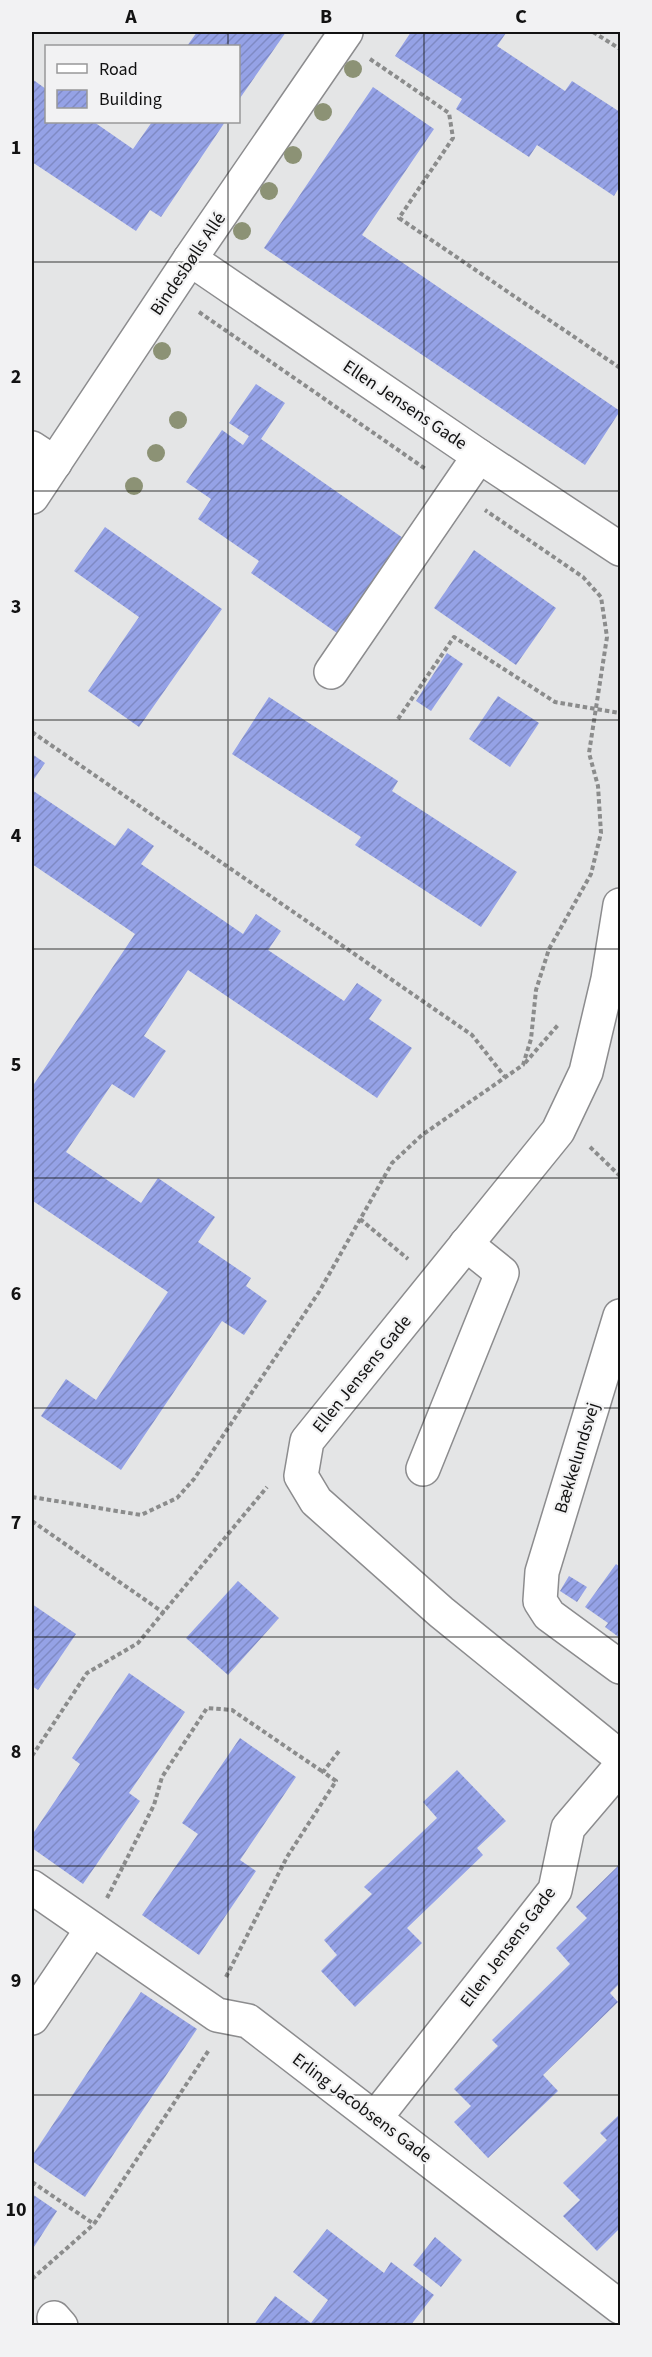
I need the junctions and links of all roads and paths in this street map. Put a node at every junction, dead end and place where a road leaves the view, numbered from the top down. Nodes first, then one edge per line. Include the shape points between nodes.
1 (593, 32) edge
2 (343, 35) edge
3 (621, 49) edge
4 (190, 259) junction
5 (169, 292) junction
6 (621, 368) edge
7 (43, 455) edge
8 (479, 456) junction
9 (455, 489) junction
10 (32, 497) edge
11 (619, 544) edge
12 (332, 672) dead end
13 (595, 707) junction
14 (621, 713) edge
15 (398, 719) dead end
16 (32, 732) edge
17 (621, 905) edge
18 (505, 1077) junction
19 (360, 1219) junction
20 (466, 1244) junction
21 (392, 1246) dead end
22 (621, 1316) edge
23 (304, 1462) junction
24 (423, 1469) dead end
25 (32, 1497) edge
26 (32, 1521) edge
27 (164, 1613) junction
28 (621, 1666) edge
29 (32, 1756) edge
30 (621, 1756) edge
31 (621, 1767) edge
32 (323, 1772) dead end
33 (32, 1887) edge
34 (92, 1929) junction
35 (32, 2018) edge
36 (376, 2117) junction
37 (94, 2224) dead end
38 (32, 2279) edge
39 (621, 2307) edge

1 - 3 path
2 - 4 street, Bindesbølls Allé
2 - 6 path via 449,113 453,138 399,218
4 - 5 street, Bindesbølls Allé
4 - 8 street, Ellen Jensens Gade
5 - 7 street, Bindesbølls Allé
5 - 9 path
7 - 10 street, Bindesbølls Allé
8 - 9 street
8 - 11 street, Ellen Jensens Gade
9 - 12 street
9 - 13 path via 583,577 601,597 607,637
13 - 14 path
13 - 15 path via 555,702 454,637
13 - 18 path via 589,753 598,786 601,833 596,854 591,874 549,949 536,990 531,1039 523,1065
16 - 18 path via 472,1035
17 - 20 street, Ellen Jensens Gade via 586,1072 558,1131
18 - 19 path via 422,1135 392,1163
19 - 21 path
19 - 25 path via 319,1292 194,1479 177,1498 141,1515
20 - 23 street, Ellen Jensens Gade via 307,1441
20 - 24 street via 502,1273
22 - 28 street, Bækkelundsvej via 542,1572 540,1601 549,1615
23 - 27 path via 283,1468
23 - 30 street, Ellen Jensens Gade via 302,1476 316,1501 441,1612
26 - 27 path
27 - 29 path via 138,1643 87,1673
31 - 36 street, Ellen Jensens Gade via 568,1828 555,1890
32 - 34 path via 232,1710 207,1708 162,1777 154,1804
33 - 34 street, Erling Jacobsens Gade
34 - 35 street
34 - 36 street, Erling Jacobsens Gade via 217,2015 248,2021
36 - 39 street, Erling Jacobsens Gade
37 - 38 path

